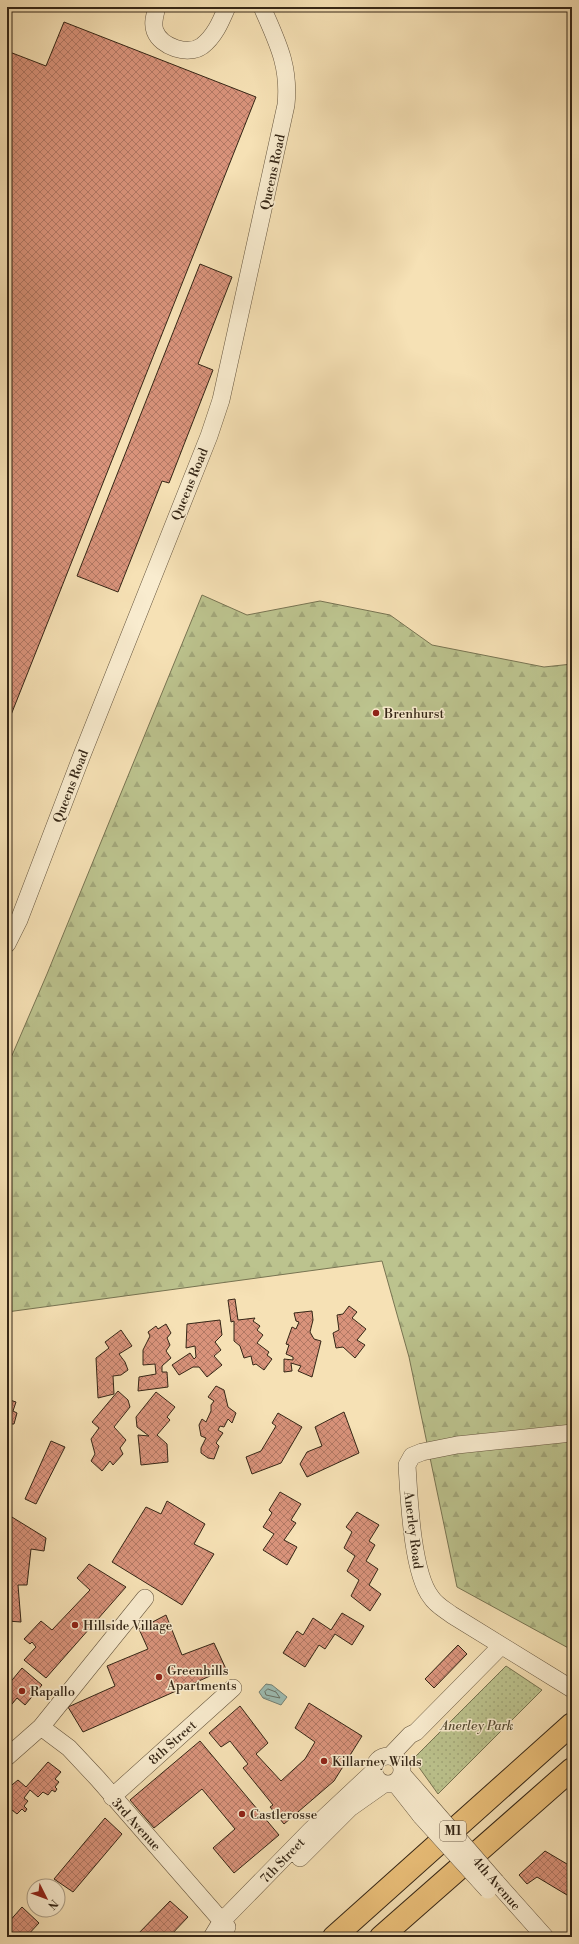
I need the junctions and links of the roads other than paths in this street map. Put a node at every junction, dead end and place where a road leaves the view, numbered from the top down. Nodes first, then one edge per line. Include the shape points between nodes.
1 (157, 7) edge
2 (227, 7) edge
3 (262, 7) edge
4 (7, 944) edge
5 (572, 1433) edge
6 (145, 1598) dead end
7 (501, 1646) junction
8 (569, 1687) edge
9 (233, 1688) dead end
10 (572, 1724) edge
11 (41, 1727) junction
12 (7, 1757) edge
13 (572, 1769) edge
14 (391, 1772) junction
15 (112, 1797) junction
16 (492, 1886) junction
17 (224, 1924) junction
18 (212, 1937) edge
19 (334, 1937) edge
20 (381, 1937) edge
21 (529, 1937) edge
22 (545, 1937) edge

1 - 2 street via 154,30 157,36 169,46 186,49 201,47 210,39
3 - 4 street, Queens Road via 279,46 286,70 286,105 221,400 19,920
5 - 7 street, Anerley Road via 436,1449 412,1456 407,1466 420,1577 425,1588 437,1604
6 - 11 street
7 - 8 street, Anerley Road
7 - 14 street, 7th Street via 416,1732 416,1740
9 - 15 street, 8th Street
10 - 19 highway, M1
11 - 12 street
11 - 15 street, 3rd Avenue via 69,1748
13 - 20 highway, M1
14 - 16 street, 4th Avenue, bridge
14 - 17 street, 7th Street via 315,1834
15 - 17 street, 3rd Avenue
16 - 21 street, 4th Avenue
16 - 22 street, 4th Avenue
17 - 18 street, 7th Street

